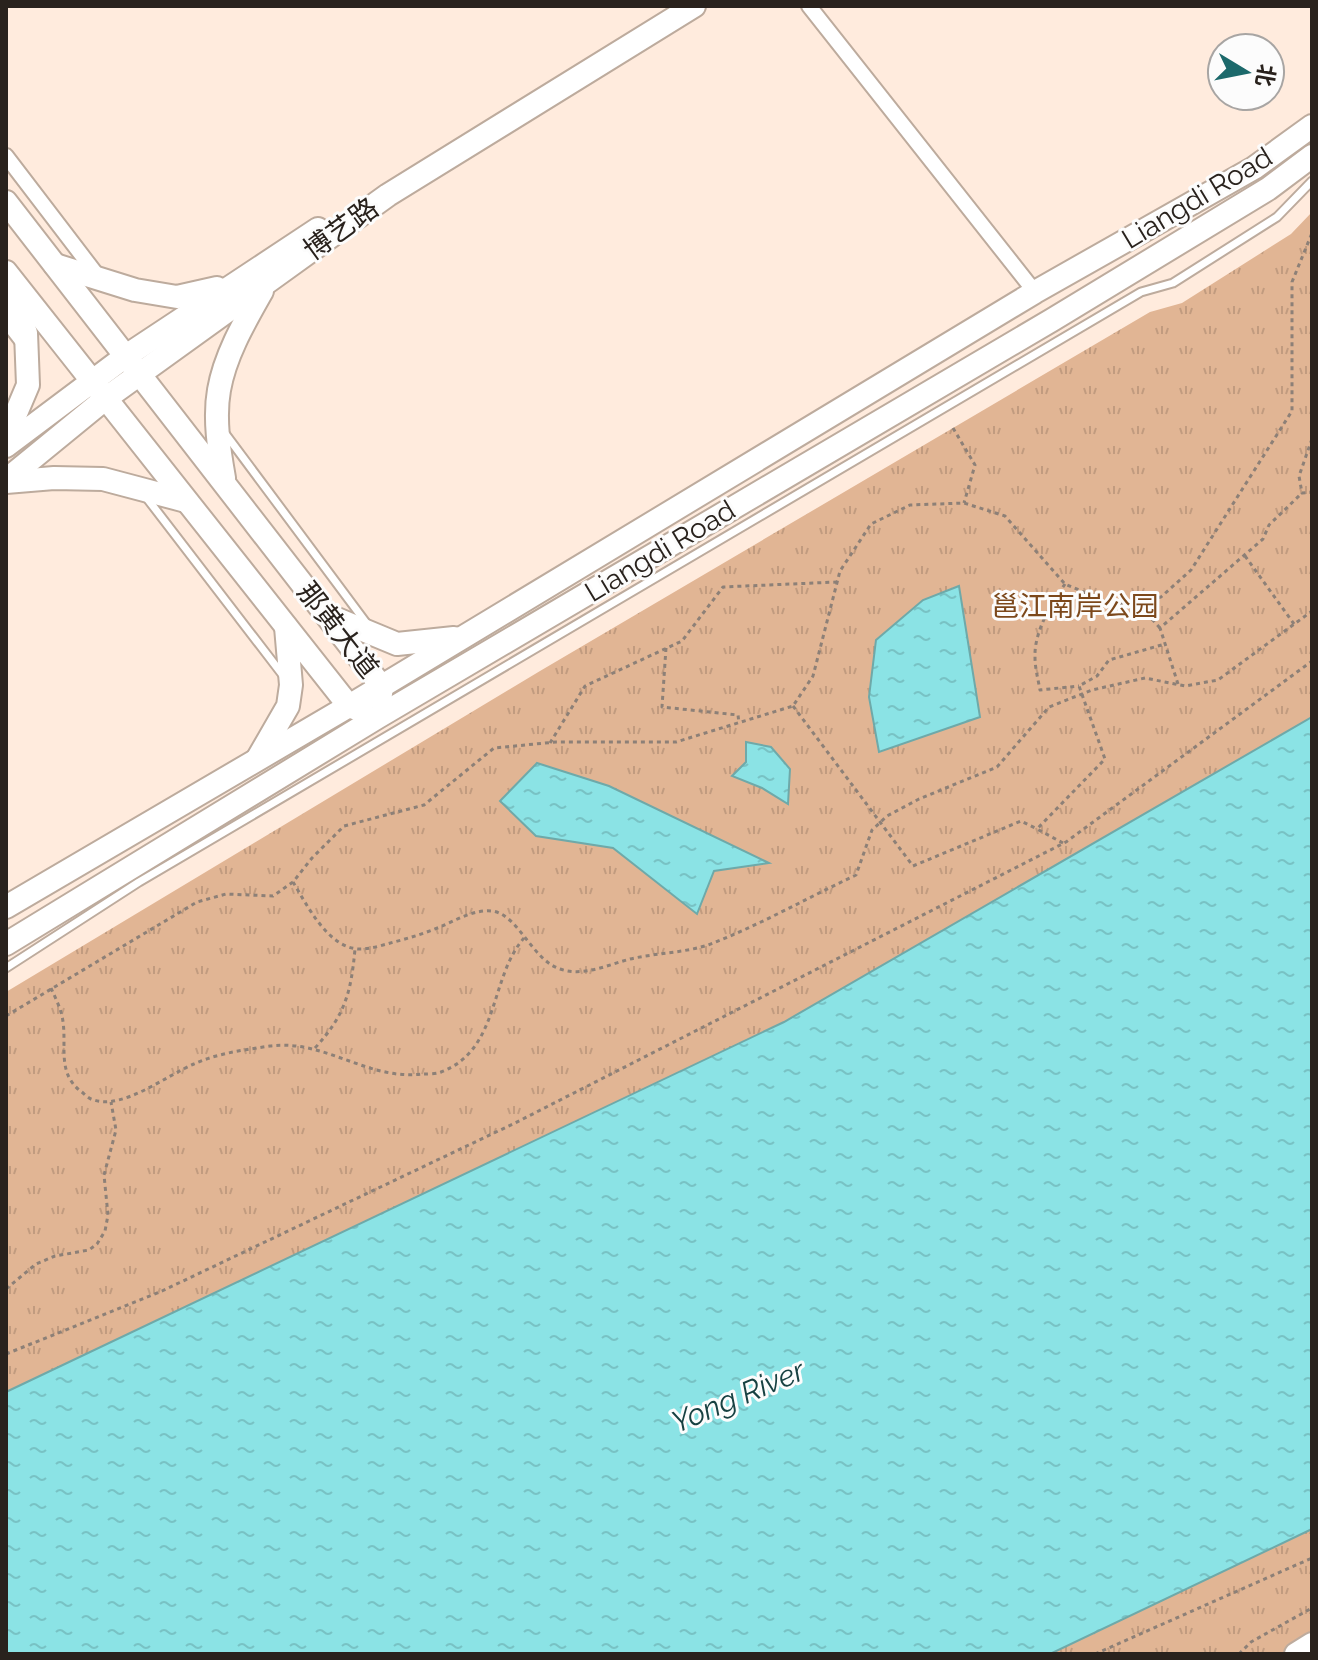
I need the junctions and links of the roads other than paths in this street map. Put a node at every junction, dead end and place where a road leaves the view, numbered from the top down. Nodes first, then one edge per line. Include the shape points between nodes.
1 (666, 6) edge
2 (694, 6) edge
3 (809, 6) edge
4 (821, 6) edge
5 (824, 22) junction
6 (1312, 126) edge
7 (6, 156) edge
8 (1312, 156) edge
9 (1312, 181) edge
10 (6, 202) edge
11 (55, 265) junction
12 (6, 274) edge
13 (100, 279) junction
14 (267, 283) junction
15 (230, 285) junction
16 (1035, 292) junction
17 (6, 320) edge
18 (26, 346) junction
19 (126, 356) junction
20 (140, 374) junction
21 (91, 381) junction
22 (105, 399) junction
23 (218, 425) junction
24 (6, 437) edge
25 (6, 446) edge
26 (6, 481) edge
27 (225, 484) junction
28 (140, 489) junction
29 (186, 501) junction
30 (326, 614) junction
31 (286, 627) junction
32 (376, 635) junction
33 (463, 637) junction
34 (291, 685) junction
35 (382, 687) junction
36 (349, 706) junction
37 (378, 717) junction
38 (256, 761) junction
39 (6, 907) edge
40 (6, 944) edge
41 (6, 968) edge
42 (1312, 1644) edge
43 (1296, 1654) edge

1 - 15 main road, 博艺路
2 - 14 main road, 博艺路 via 388,195
3 - 5 street
4 - 5 street
5 - 16 street
6 - 16 main road, Liangdi Road via 1254,168
7 - 13 street
8 - 37 main road, Liangdi Road via 1268,189 1052,320
9 - 41 lane via 1277,217 1173,283 1141,292 139,882
10 - 11 main road, 那黄大道
11 - 13 main road
11 - 19 main road, 那黄大道
12 - 18 main road
12 - 21 main road, 那黄大道
13 - 15 main road via 177,297
14 - 20 main road, 博艺路
14 - 23 main road via 239,333 219,390
15 - 19 main road, 博艺路
16 - 33 main road, Liangdi Road
17 - 18 street
18 - 24 main road via 28,385
19 - 20 main road, 那黄大道
19 - 21 main road, 博艺路
20 - 22 main road, 博艺路
20 - 27 main road, 那黄大道
21 - 22 main road, 那黄大道
21 - 25 main road, 博艺路
22 - 26 main road, 博艺路
22 - 29 main road, 那黄大道
23 - 27 main road
23 - 32 lane
26 - 28 main road via 103,479
27 - 30 main road, 那黄大道
28 - 29 main road
28 - 34 lane
29 - 31 main road, 那黄大道
30 - 32 main road
30 - 35 main road, 那黄大道
31 - 34 main road
31 - 36 main road, 那黄大道
32 - 33 main road via 397,644
33 - 35 main road, Liangdi Road
34 - 38 main road via 288,706
35 - 36 main road, Liangdi Road
35 - 37 main road, 那黄大道
36 - 37 main road, 那黄大道
36 - 38 main road, Liangdi Road
37 - 40 main road, Liangdi Road
38 - 39 main road
42 - 43 main road

